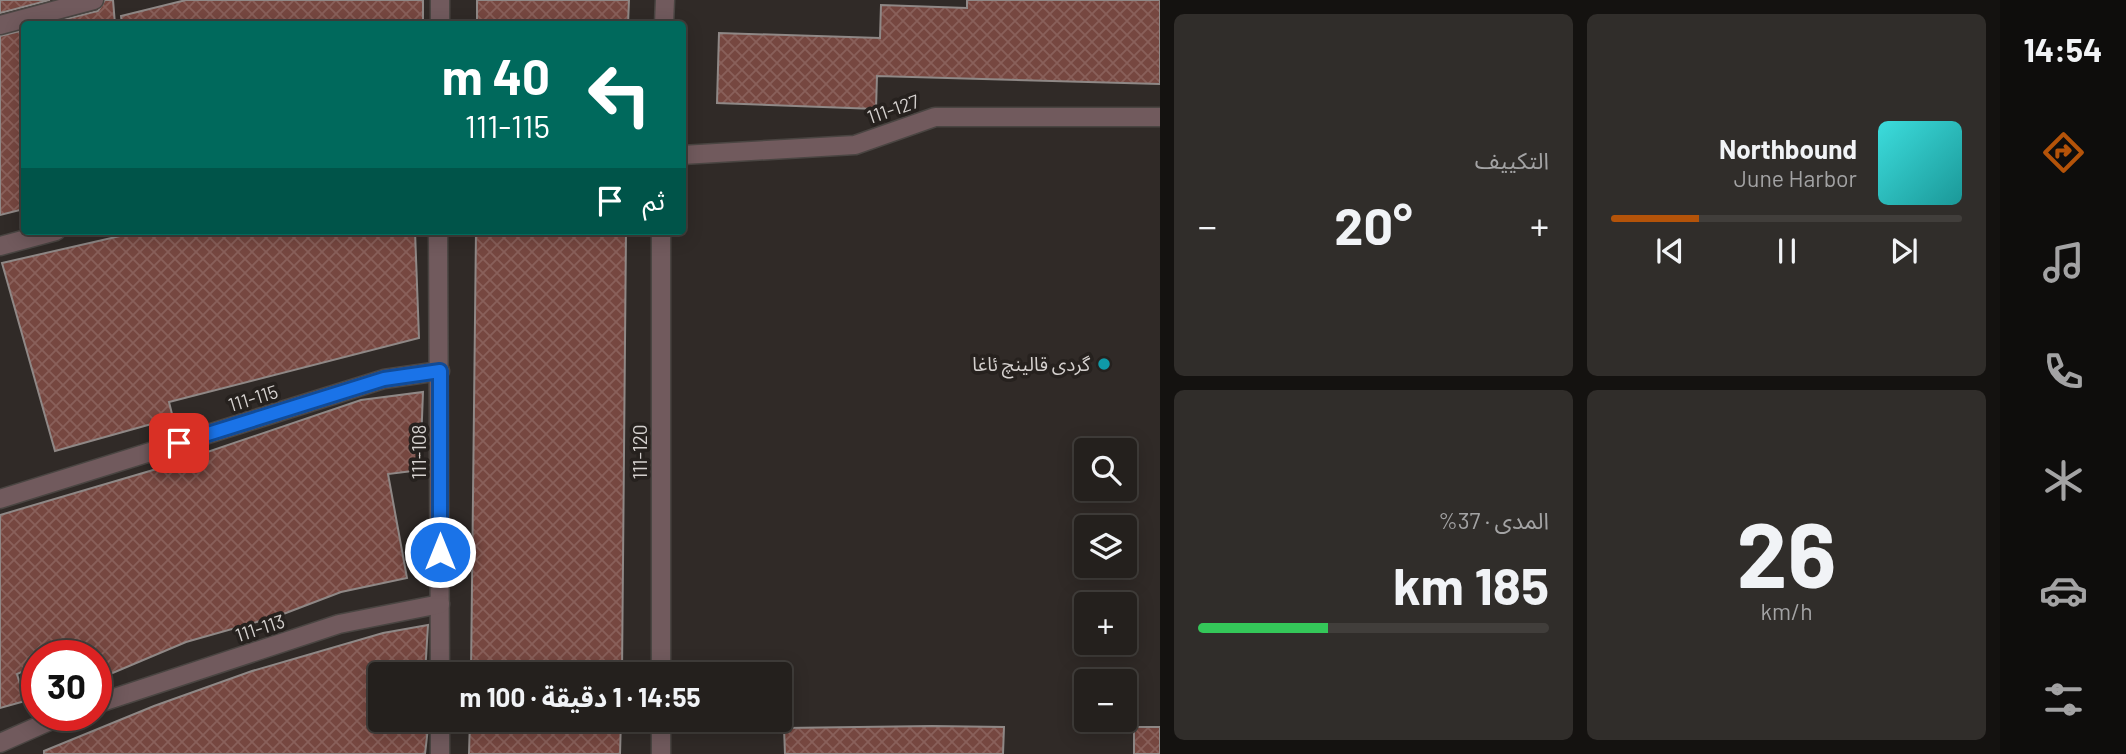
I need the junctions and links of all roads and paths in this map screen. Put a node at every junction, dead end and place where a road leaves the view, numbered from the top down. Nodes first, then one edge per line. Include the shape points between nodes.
1 (94, 0) edge
2 (440, 0) edge
3 (665, 0) edge
4 (440, 21) edge
5 (664, 21) edge
6 (0, 25) edge
7 (1160, 117) edge
8 (686, 155) edge
9 (40, 235) edge
10 (438, 235) edge
11 (661, 235) edge
12 (0, 246) edge
13 (440, 371) junction
14 (0, 499) edge
15 (440, 604) junction
16 (440, 662) edge
17 (661, 662) edge
18 (112, 699) edge
19 (27, 731) edge
20 (440, 732) edge
21 (661, 732) edge
22 (0, 743) edge
23 (440, 754) edge
24 (661, 754) edge

1 - 6 street
2 - 4 street
3 - 5 street
7 - 8 street, 111-127 via 935,117 855,145
9 - 12 street
10 - 13 street, 111-108
11 - 17 street, 111-120
13 - 14 street, 111-115 via 384,379
13 - 15 street, 111-108
15 - 16 street, 111-108
15 - 18 street, 111-113 via 339,624
19 - 22 street
20 - 23 street
21 - 24 street

